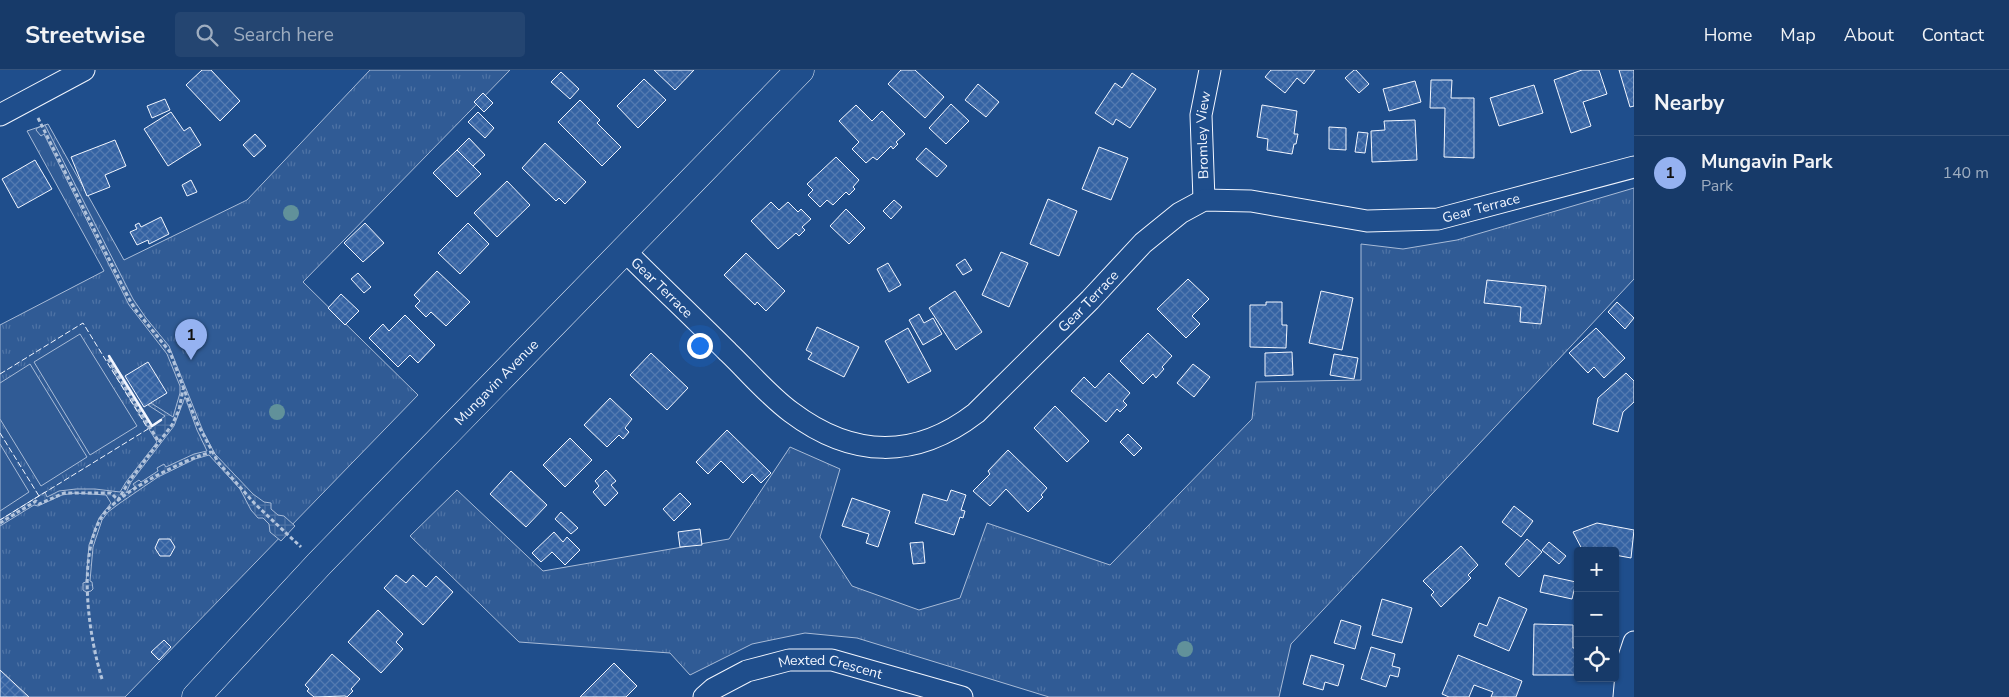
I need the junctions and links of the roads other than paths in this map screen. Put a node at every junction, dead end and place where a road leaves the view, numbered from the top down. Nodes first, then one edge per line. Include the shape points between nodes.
1 (84, 70) edge
2 (800, 70) edge
3 (1210, 70) edge
4 (0, 115) edge
5 (1634, 167) edge
6 (1204, 200) junction
7 (625, 251) junction
8 (1634, 642) edge
9 (196, 697) edge
10 (704, 697) edge
11 (962, 697) edge
12 (1624, 697) edge

1 - 4 street
2 - 7 main road, Mungavin Avenue
3 - 6 street, Bromley View via 1201,115
5 - 6 street, Gear Terrace via 1438,219 1367,221 1251,201
6 - 7 street, Gear Terrace via 1180,213 1143,243 976,413 956,428 906,447 852,445 791,412
7 - 9 main road, Mungavin Avenue via 319,564
8 - 12 street via 1627,663
10 - 11 street, Mexted Crescent via 747,671 789,660 832,660

